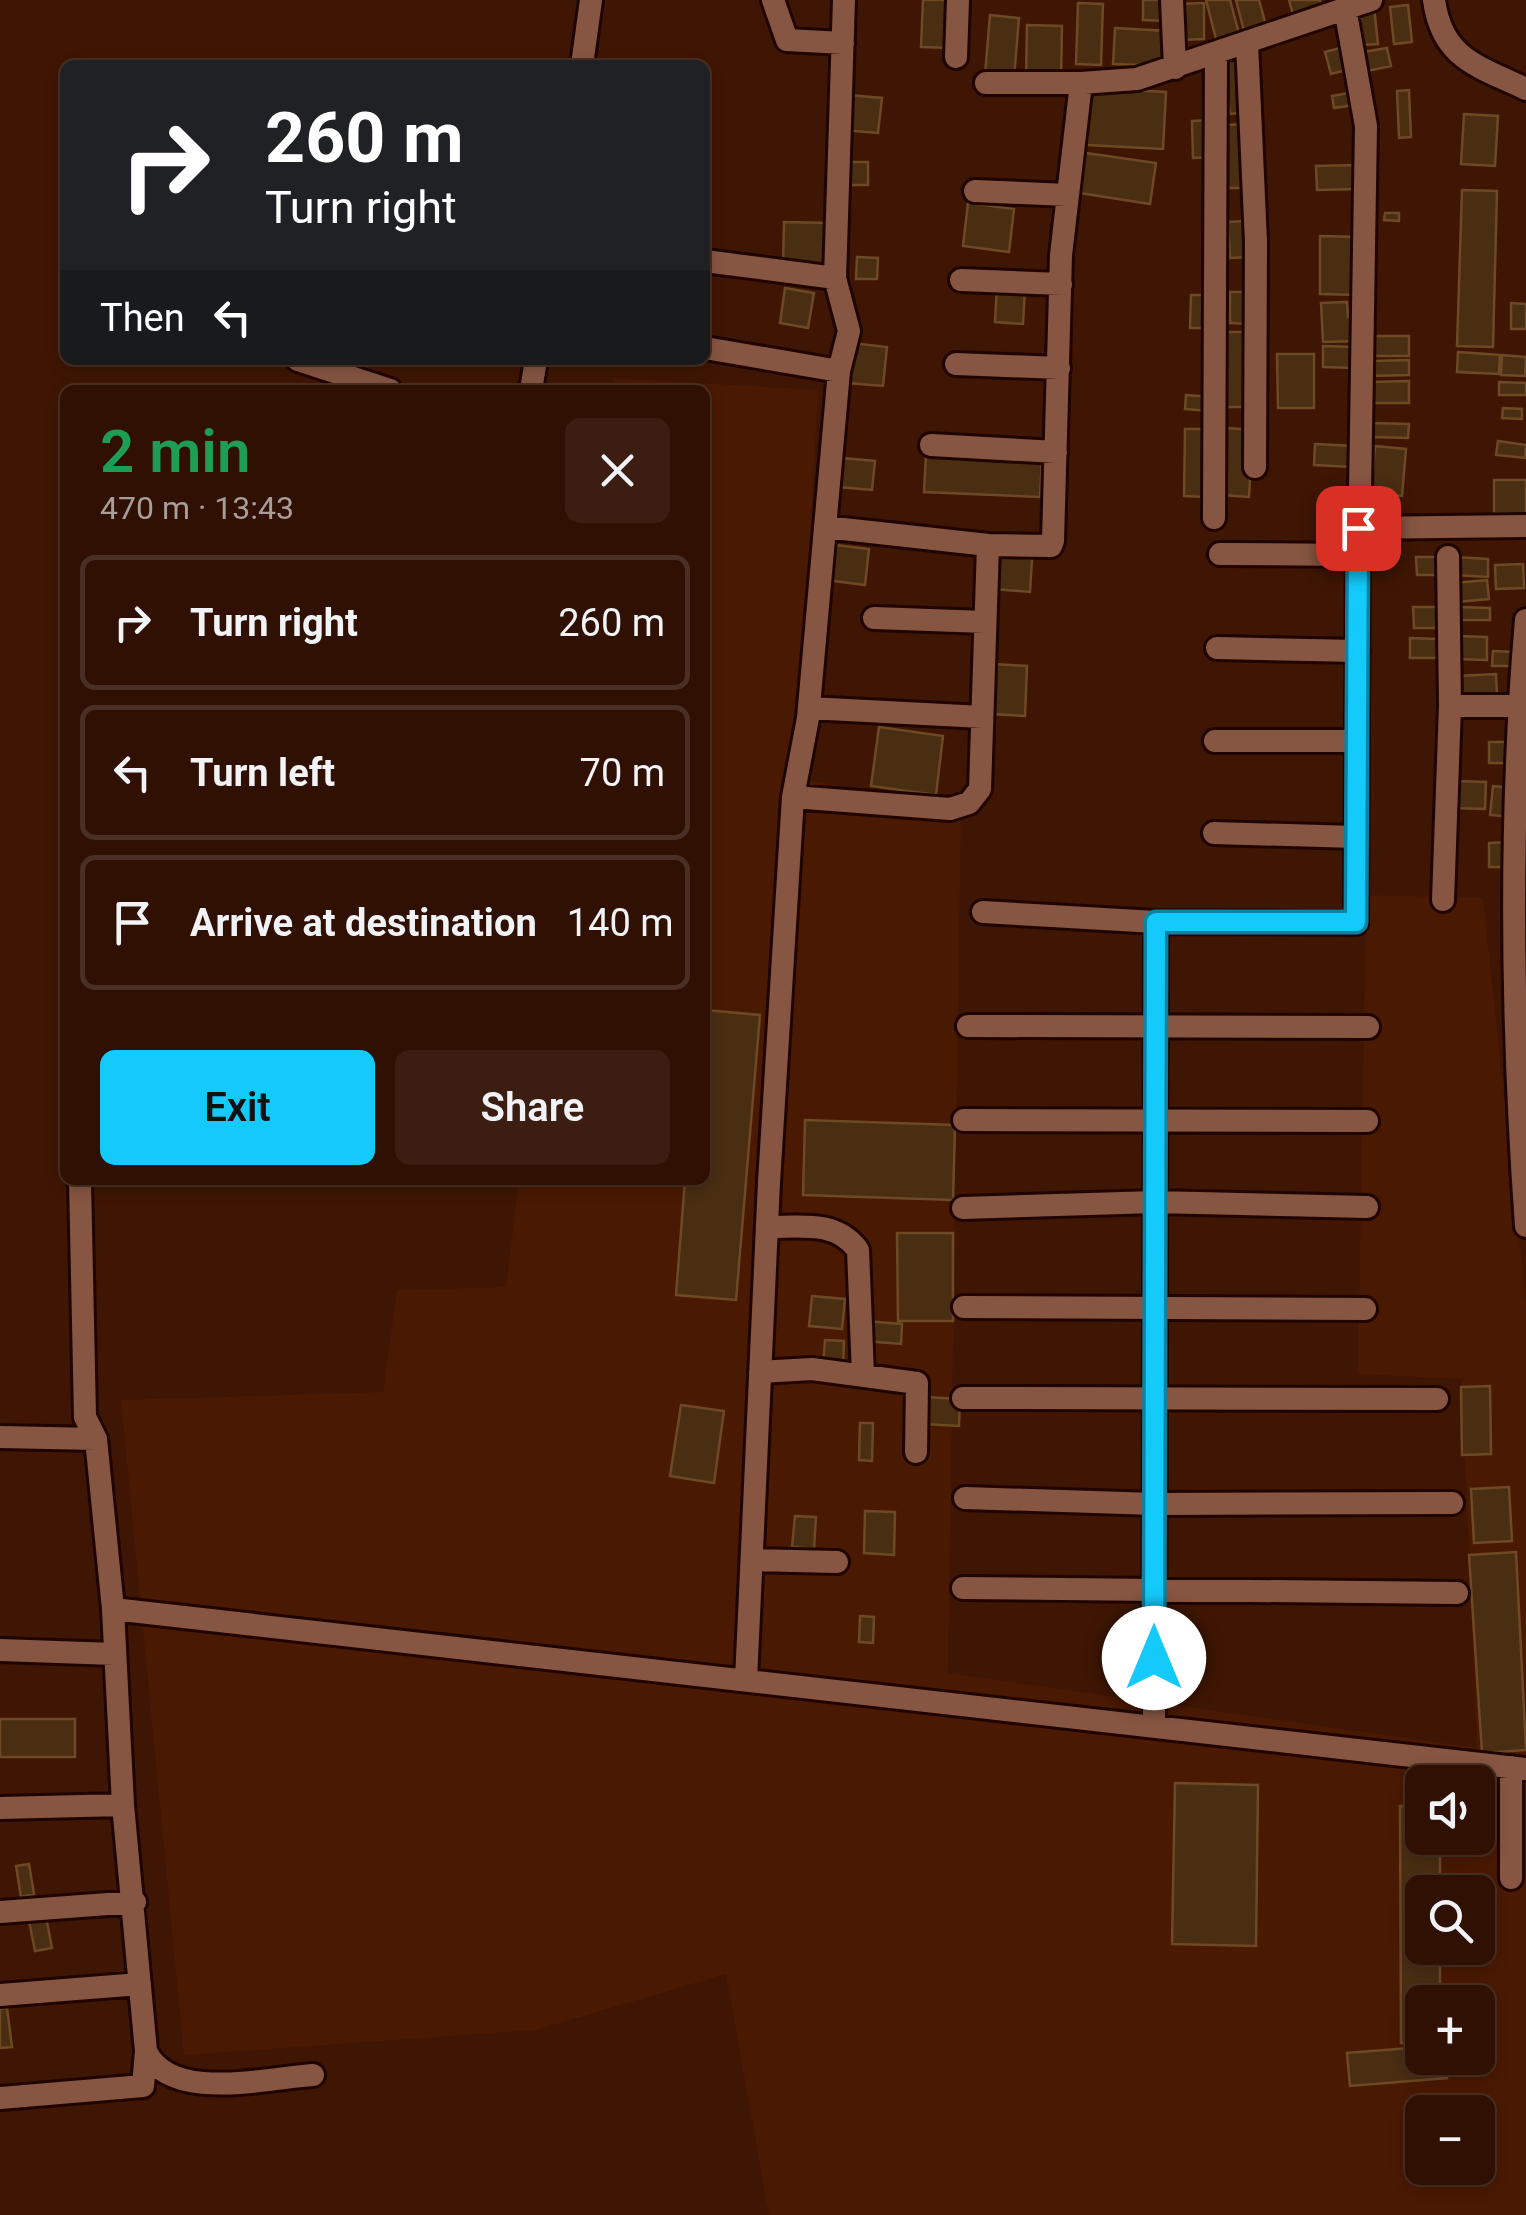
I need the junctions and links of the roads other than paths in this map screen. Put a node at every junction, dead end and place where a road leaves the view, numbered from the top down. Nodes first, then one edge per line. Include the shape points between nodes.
1 (591, 0) edge
2 (773, 0) edge
3 (844, 0) edge
4 (958, 0) edge
5 (1172, 0) edge
6 (1370, 0) edge
7 (1434, 0) edge
8 (1346, 8) junction
9 (844, 43) junction
10 (1246, 43) junction
11 (1216, 54) junction
12 (956, 56) dead end
13 (583, 60) edge
14 (1175, 68) junction
15 (986, 82) dead end
16 (1081, 83) junction
17 (1526, 89) edge
18 (975, 191) dead end
19 (1066, 196) junction
20 (710, 263) edge
21 (835, 278) junction
22 (962, 280) dead end
23 (1061, 284) junction
24 (710, 349) edge
25 (956, 364) dead end
26 (313, 365) edge
27 (1059, 368) junction
28 (839, 371) junction
29 (375, 385) edge
30 (930, 444) dead end
31 (1056, 452) junction
32 (1255, 467) dead end
33 (1360, 492) dead end
34 (1214, 518) dead end
35 (1526, 526) edge
36 (825, 528) junction
37 (988, 545) junction
38 (1220, 554) dead end
39 (1359, 555) junction
40 (1448, 557) dead end
41 (874, 618) dead end
42 (1526, 620) edge
43 (986, 622) junction
44 (1217, 648) dead end
45 (1358, 651) junction
46 (1450, 706) junction
47 (1522, 706) edge
48 (809, 708) junction
49 (982, 717) junction
50 (1357, 740) junction
51 (1215, 741) dead end
52 (793, 798) junction
53 (1214, 833) dead end
54 (1356, 838) junction
55 (1443, 900) dead end
56 (1522, 908) edge
57 (983, 912) dead end
58 (1156, 922) junction
59 (968, 1026) dead end
60 (1156, 1027) junction
61 (1368, 1028) dead end
62 (1156, 1118) junction
63 (964, 1120) dead end
64 (1367, 1120) dead end
65 (80, 1185) edge
66 (1156, 1202) junction
67 (1367, 1207) dead end
68 (963, 1208) dead end
69 (1526, 1226) edge
70 (767, 1228) junction
71 (964, 1308) dead end
72 (1364, 1309) dead end
73 (1155, 1310) junction
74 (760, 1372) junction
75 (863, 1375) junction
76 (964, 1398) dead end
77 (1437, 1400) dead end
78 (1155, 1401) junction
79 (0, 1437) edge
80 (96, 1439) junction
81 (916, 1452) dead end
82 (965, 1498) dead end
83 (1452, 1503) dead end
84 (1154, 1504) junction
85 (752, 1560) junction
86 (837, 1562) dead end
87 (963, 1588) dead end
88 (1154, 1590) junction
89 (1457, 1592) dead end
90 (113, 1610) junction
91 (0, 1650) edge
92 (114, 1654) junction
93 (746, 1680) junction
94 (1154, 1726) junction
95 (1519, 1768) edge
96 (123, 1805) junction
97 (0, 1808) edge
98 (1511, 1878) dead end
99 (136, 1902) junction
100 (0, 1912) edge
101 (140, 1984) junction
102 (0, 1995) edge
103 (146, 2051) junction
104 (314, 2075) dead end
105 (0, 2098) edge

1 - 13 street
2 - 9 street via 787,40
3 - 9 street
4 - 12 street
5 - 14 street
6 - 8 street
7 - 17 street via 1440,32 1458,56
8 - 10 street
8 - 33 street via 1366,126
9 - 21 street
10 - 11 street
10 - 32 street via 1256,242
11 - 14 street
11 - 34 street
14 - 16 street
15 - 16 street
16 - 19 street
18 - 19 street
19 - 23 street
20 - 21 street
21 - 28 street via 849,331
22 - 23 street
23 - 27 street
24 - 28 street
25 - 27 street
26 - 29 street
27 - 31 street
28 - 36 street
30 - 31 street
31 - 37 street via 1051,546
35 - 39 street via 1358,528
36 - 37 street
36 - 48 street
37 - 43 street
38 - 39 street
39 - 45 street
40 - 46 street
41 - 43 street
42 - 47 street
43 - 49 street
44 - 45 street
45 - 50 street
46 - 47 street
46 - 55 street
47 - 56 street
48 - 49 street
48 - 52 street
49 - 52 street via 980,789 959,808
50 - 51 street
50 - 54 street
52 - 70 street
53 - 54 street
54 - 58 street via 1356,922
56 - 69 street via 1519,1129
57 - 58 street
58 - 60 street
59 - 60 street
60 - 61 street
60 - 62 street
62 - 63 street
62 - 64 street
62 - 66 street
65 - 80 street via 85,1416
66 - 67 street
66 - 68 street
66 - 73 street
70 - 74 street
70 - 75 street via 826,1228 846,1234 858,1250
71 - 73 street
72 - 73 street
73 - 78 street
74 - 75 street
74 - 85 street
75 - 81 street via 917,1383
76 - 78 street
77 - 78 street
78 - 84 street
79 - 80 street
80 - 90 street
82 - 84 street
83 - 84 street
84 - 88 street
85 - 86 street
85 - 93 street
87 - 88 street
88 - 89 street
88 - 94 street
90 - 92 street
90 - 93 street
91 - 92 street
92 - 96 street
93 - 94 street
94 - 95 street
95 - 98 street
96 - 97 street
96 - 99 street
99 - 100 street
99 - 101 street
101 - 102 street
101 - 103 street
103 - 104 street via 154,2068 177,2079
103 - 105 street via 143,2086

